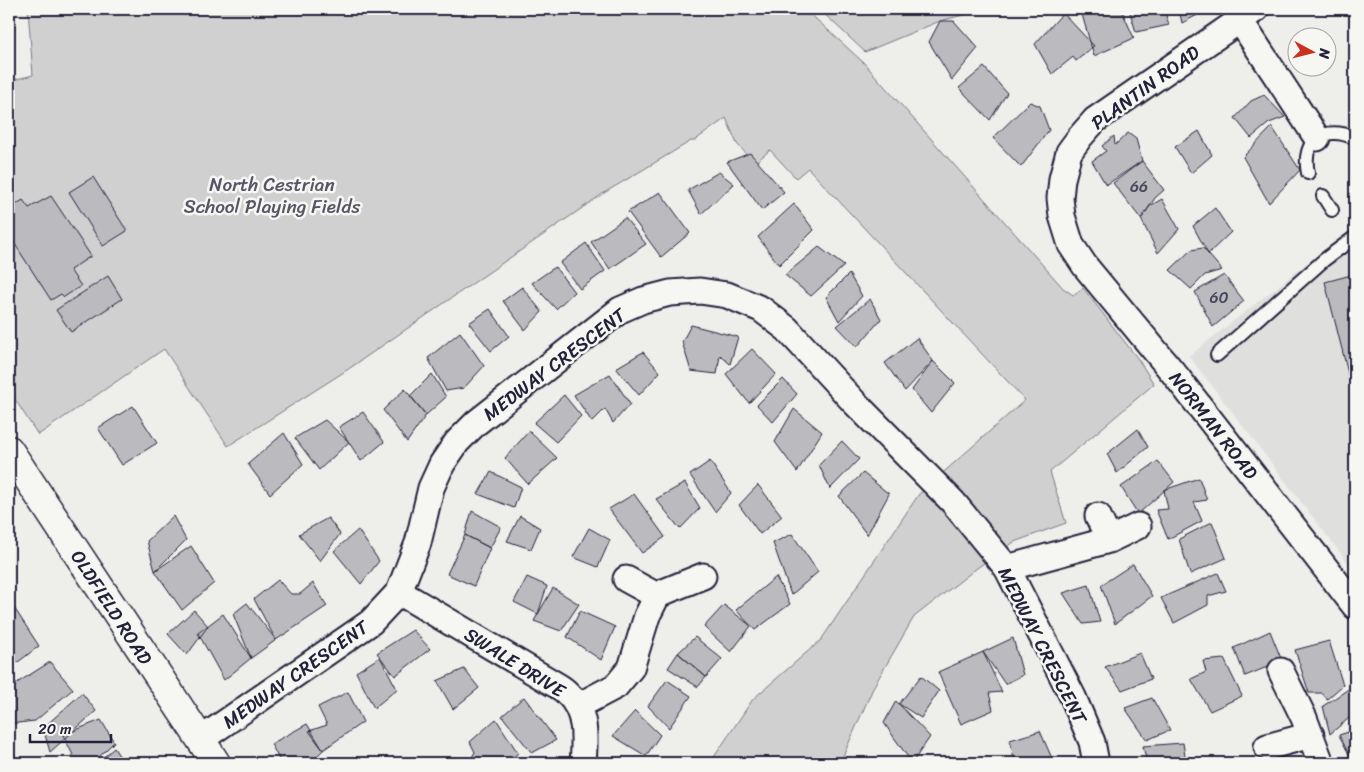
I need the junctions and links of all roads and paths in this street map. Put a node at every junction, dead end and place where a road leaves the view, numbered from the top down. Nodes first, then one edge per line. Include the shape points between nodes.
1 (1248, 14) edge
2 (1317, 138) junction
3 (1355, 138) edge
4 (1308, 173) dead end
5 (1323, 196) dead end
6 (1332, 210) dead end
7 (1355, 237) edge
8 (1071, 245) joint
9 (1217, 355) dead end
10 (9, 450) edge
11 (1098, 516) dead end
12 (1138, 526) dead end
13 (1109, 540) junction
14 (1006, 568) junction
15 (703, 576) dead end
16 (626, 579) dead end
17 (399, 592) junction
18 (657, 596) junction
19 (1355, 606) edge
20 (1281, 671) dead end
21 (578, 706) junction
22 (1310, 735) junction
23 (200, 740) junction
24 (1267, 747) dead end
25 (216, 763) edge
26 (583, 763) edge
27 (1096, 763) edge
28 (1321, 763) edge

1 - 2 street
1 - 8 street, PLANTIN ROAD via 1095,120 1080,137 1069,152 1060,198
2 - 3 lane via 1328,133
2 - 4 lane via 1307,156
5 - 6 lane
7 - 9 lane via 1324,260
8 - 19 street, NORMAN ROAD
10 - 23 street, OLDFIELD ROAD
11 - 13 street
12 - 13 street
13 - 14 street
14 - 17 street, MEDWAY CRESCENT via 953,502 787,329 761,309 727,295 700,291 670,293 620,310 469,429 447,457 431,488 418,543
14 - 27 street, MEDWAY CRESCENT via 1073,697 1092,742
15 - 18 street
16 - 18 street
17 - 21 street, SWALE DRIVE via 551,682 568,693
17 - 23 street, MEDWAY CRESCENT via 371,622
18 - 21 street via 647,616 631,668 616,686
20 - 22 street
21 - 26 street, SWALE DRIVE via 585,737
22 - 24 street
22 - 28 street
23 - 25 street, OLDFIELD ROAD

